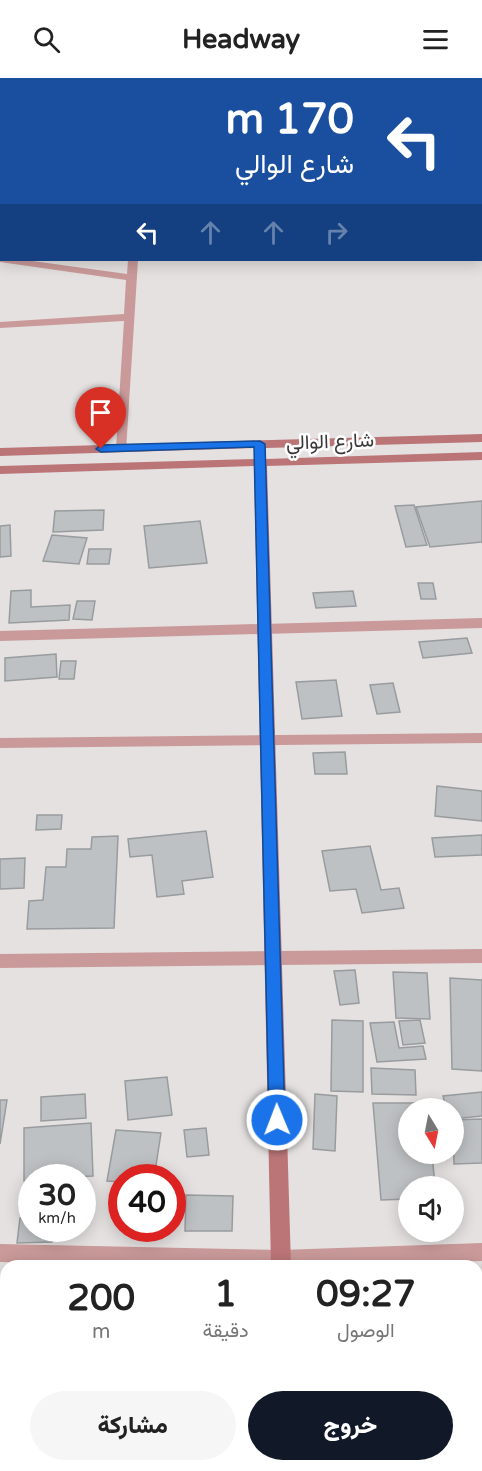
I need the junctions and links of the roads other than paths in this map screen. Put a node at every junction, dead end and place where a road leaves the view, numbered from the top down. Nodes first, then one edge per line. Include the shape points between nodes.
1 (14, 261) edge
2 (133, 261) edge
3 (132, 278) junction
4 (130, 317) junction
5 (0, 325) edge
6 (482, 438) edge
7 (260, 444) junction
8 (122, 448) junction
9 (0, 452) edge
10 (482, 456) edge
11 (261, 463) junction
12 (0, 470) edge
13 (482, 623) edge
14 (264, 629) junction
15 (0, 636) edge
16 (482, 738) edge
17 (267, 740) junction
18 (0, 743) edge
19 (482, 956) edge
20 (273, 958) junction
21 (0, 961) edge
22 (482, 1252) edge
23 (0, 1253) edge
24 (219, 1260) edge
25 (281, 1260) edge
26 (321, 1260) edge

1 - 3 street
2 - 3 street
3 - 4 street
4 - 5 street
4 - 8 street
6 - 7 street, شارع الوالي
7 - 8 street, شارع الوالي
7 - 11 street
8 - 9 street, شارع الوالي
10 - 11 street, شارع الوالي
11 - 12 street, شارع الوالي
11 - 14 street
13 - 14 street
14 - 15 street
14 - 17 street
16 - 17 street
17 - 18 street
17 - 20 street
19 - 20 street
20 - 21 street
20 - 25 street
22 - 26 street
23 - 24 street

